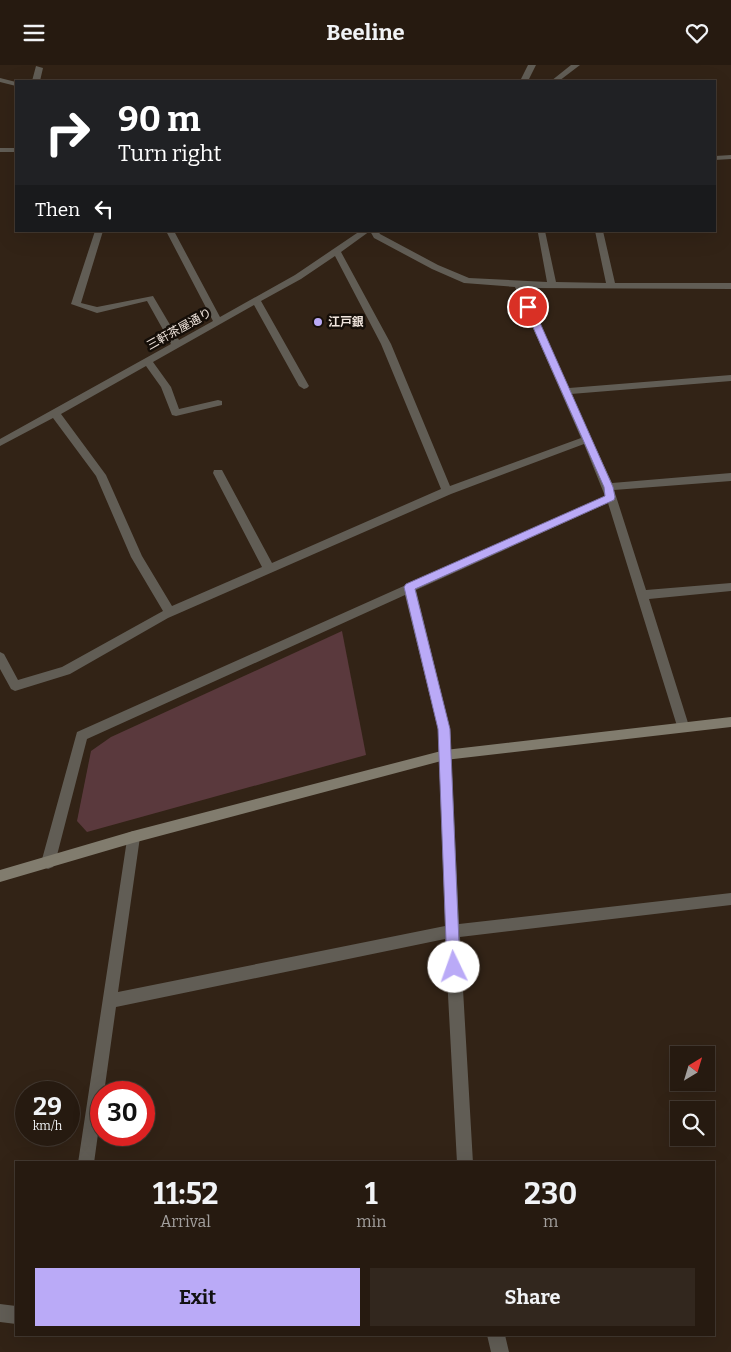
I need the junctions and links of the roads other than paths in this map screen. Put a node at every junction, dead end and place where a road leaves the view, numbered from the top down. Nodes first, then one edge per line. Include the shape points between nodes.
1 (532, 65) edge
2 (576, 65) edge
3 (39, 68) dead end
4 (0, 80) edge
5 (36, 80) edge
6 (524, 80) edge
7 (556, 80) edge
8 (15, 84) edge
9 (0, 150) edge
10 (15, 150) edge
11 (731, 157) edge
12 (716, 158) edge
13 (99, 232) edge
14 (171, 232) edge
15 (365, 232) edge
16 (375, 232) edge
17 (599, 232) edge
18 (542, 233) dead end
19 (337, 252) junction
20 (518, 285) junction
21 (552, 285) junction
22 (610, 285) junction
23 (731, 286) edge
24 (256, 300) junction
25 (218, 322) junction
26 (177, 345) junction
27 (148, 361) junction
28 (731, 378) edge
29 (304, 386) dead end
30 (565, 391) junction
31 (218, 403) dead end
32 (55, 413) junction
33 (587, 439) junction
34 (0, 443) edge
35 (218, 473) dead end
36 (731, 477) edge
37 (447, 491) junction
38 (609, 492) junction
39 (269, 569) junction
40 (409, 587) junction
41 (731, 587) edge
42 (642, 595) junction
43 (170, 613) junction
44 (0, 657) edge
45 (731, 722) edge
46 (683, 726) junction
47 (445, 755) junction
48 (133, 837) junction
49 (48, 863) junction
50 (0, 876) edge
51 (731, 899) edge
52 (452, 931) junction
53 (110, 1001) junction
54 (86, 1161) edge
55 (465, 1161) edge
56 (0, 1313) edge
57 (15, 1315) edge
58 (496, 1336) edge
59 (500, 1352) edge

1 - 6 street
2 - 7 street
3 - 5 street
4 - 8 street
9 - 10 street
11 - 12 street
13 - 26 street via 76,304 97,310 150,298
14 - 25 street
15 - 19 street, 三軒茶屋通り
16 - 20 street via 427,263 467,281
17 - 22 street
18 - 21 street
19 - 24 street, 三軒茶屋通り
19 - 37 street via 386,344
20 - 21 street
20 - 30 street
21 - 22 street
22 - 23 street
24 - 25 street, 三軒茶屋通り
24 - 29 street
25 - 26 street, 三軒茶屋通り
26 - 27 street, 三軒茶屋通り
27 - 31 street via 166,387 176,413
27 - 32 street, 三軒茶屋通り
28 - 30 street
30 - 33 street
32 - 34 street, 三軒茶屋通り
32 - 43 street via 102,475 137,557
33 - 37 street
33 - 38 street
35 - 39 street
36 - 38 street
37 - 39 street
38 - 40 street
38 - 42 street
39 - 43 street
40 - 47 street via 444,729
40 - 49 street via 81,735
41 - 42 street
42 - 46 street
43 - 44 street via 66,671 15,686
45 - 46 street
46 - 47 street
47 - 48 street
47 - 52 street
48 - 49 street
48 - 53 street
49 - 50 street
51 - 52 street
52 - 53 street
52 - 55 street
53 - 54 street
56 - 57 street
58 - 59 street

